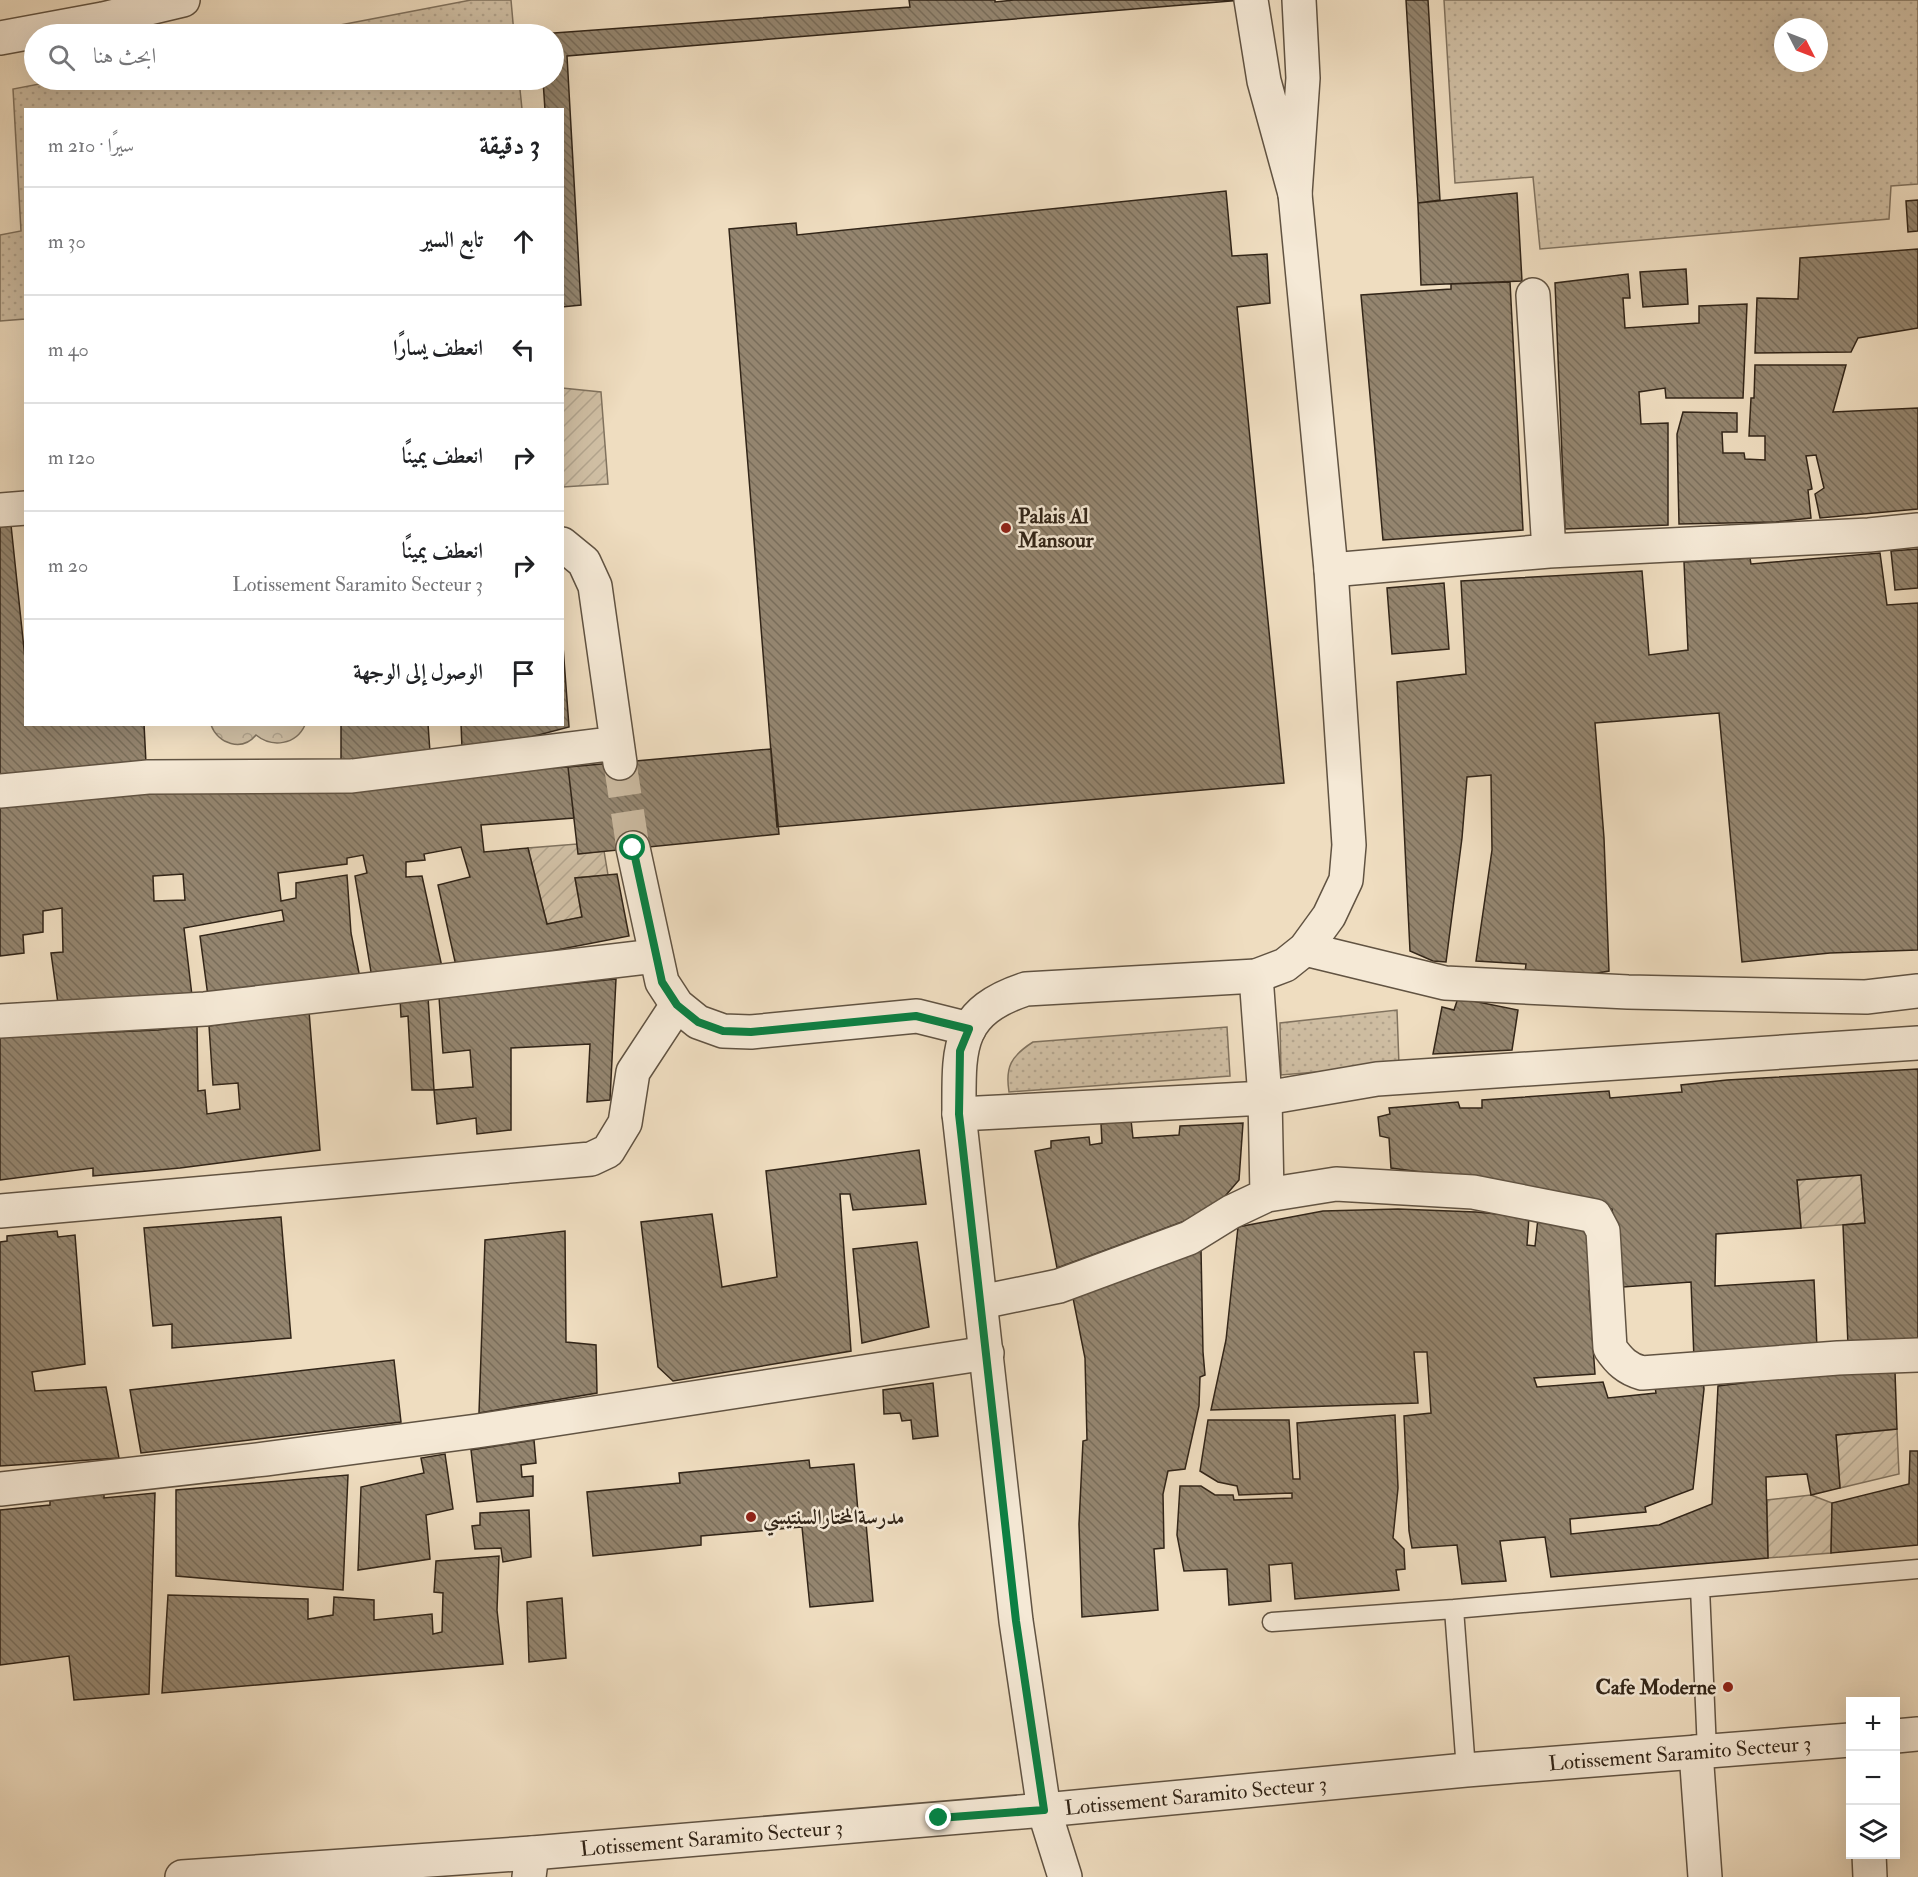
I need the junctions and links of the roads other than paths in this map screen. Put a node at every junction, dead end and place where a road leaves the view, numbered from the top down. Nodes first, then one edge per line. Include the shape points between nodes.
1 (180, 0) edge
2 (1251, 0) edge
3 (1299, 0) edge
4 (76, 24) edge
5 (24, 34) edge
6 (0, 38) edge
7 (1295, 194) junction
8 (1533, 295) dead end
9 (24, 508) edge
10 (0, 510) edge
11 (1918, 530) edge
12 (564, 546) edge
13 (1549, 551) junction
14 (1331, 570) junction
15 (0, 791) edge
16 (633, 848) tunnel mouth
17 (1305, 949) junction
18 (655, 956) junction
19 (1256, 976) junction
20 (1918, 991) edge
21 (677, 1005) junction
22 (0, 1021) edge
23 (969, 1029) junction
24 (1918, 1043) edge
25 (1265, 1098) junction
26 (959, 1114) junction
27 (1267, 1195) junction
28 (0, 1211) edge
29 (981, 1302) junction
30 (987, 1353) junction
31 (1918, 1355) edge
32 (0, 1489) edge
33 (1918, 1569) edge
34 (1700, 1588) junction
35 (1454, 1609) junction
36 (1272, 1622) dead end
37 (1918, 1734) edge
38 (1900, 1736) edge
39 (1846, 1740) edge
40 (1702, 1751) junction
41 (1466, 1770) junction
42 (1044, 1810) junction
43 (1869, 1859) edge
44 (531, 1865) edge
45 (182, 1877) edge
46 (1065, 1877) edge
47 (1705, 1877) edge
48 (1870, 1877) edge

1 - 4 street
2 - 7 street via 1264,81
3 - 7 street via 1303,78
5 - 6 street
7 - 14 street
8 - 13 street
9 - 10 street
11 - 13 street
12 - 15 street via 584,562 595,586 618,753 352,776 148,777
13 - 14 street
14 - 17 street via 1349,846 1346,880 1329,916
16 - 18 street
17 - 19 street via 1285,965
17 - 20 street via 1445,983 1854,997
18 - 21 street via 662,982
18 - 22 street via 205,1009
19 - 23 street via 1026,989 1003,996 983,1010
19 - 25 street
21 - 23 street via 698,1022 723,1031 751,1032 916,1016
21 - 28 street via 633,1072 625,1123 608,1151 591,1159
23 - 26 street via 960,1051
24 - 25 street via 1377,1079
25 - 26 street
25 - 27 street
26 - 29 street
27 - 29 street via 1189,1238 1059,1286
27 - 31 street via 1336,1184 1462,1192 1594,1216 1603,1231 1610,1348 1629,1369 1642,1373
29 - 30 street
30 - 32 street via 477,1431
30 - 42 street via 1016,1621
33 - 34 lane
34 - 35 lane
34 - 40 lane
35 - 36 lane
35 - 41 lane
37 - 38 street
39 - 40 street, Lotissement Saramito Secteur 3
40 - 41 street, Lotissement Saramito Secteur 3
40 - 47 street
41 - 42 street, Lotissement Saramito Secteur 3
42 - 44 street, Lotissement Saramito Secteur 3
42 - 46 street
43 - 48 street
44 - 45 street, Lotissement Saramito Secteur 3

